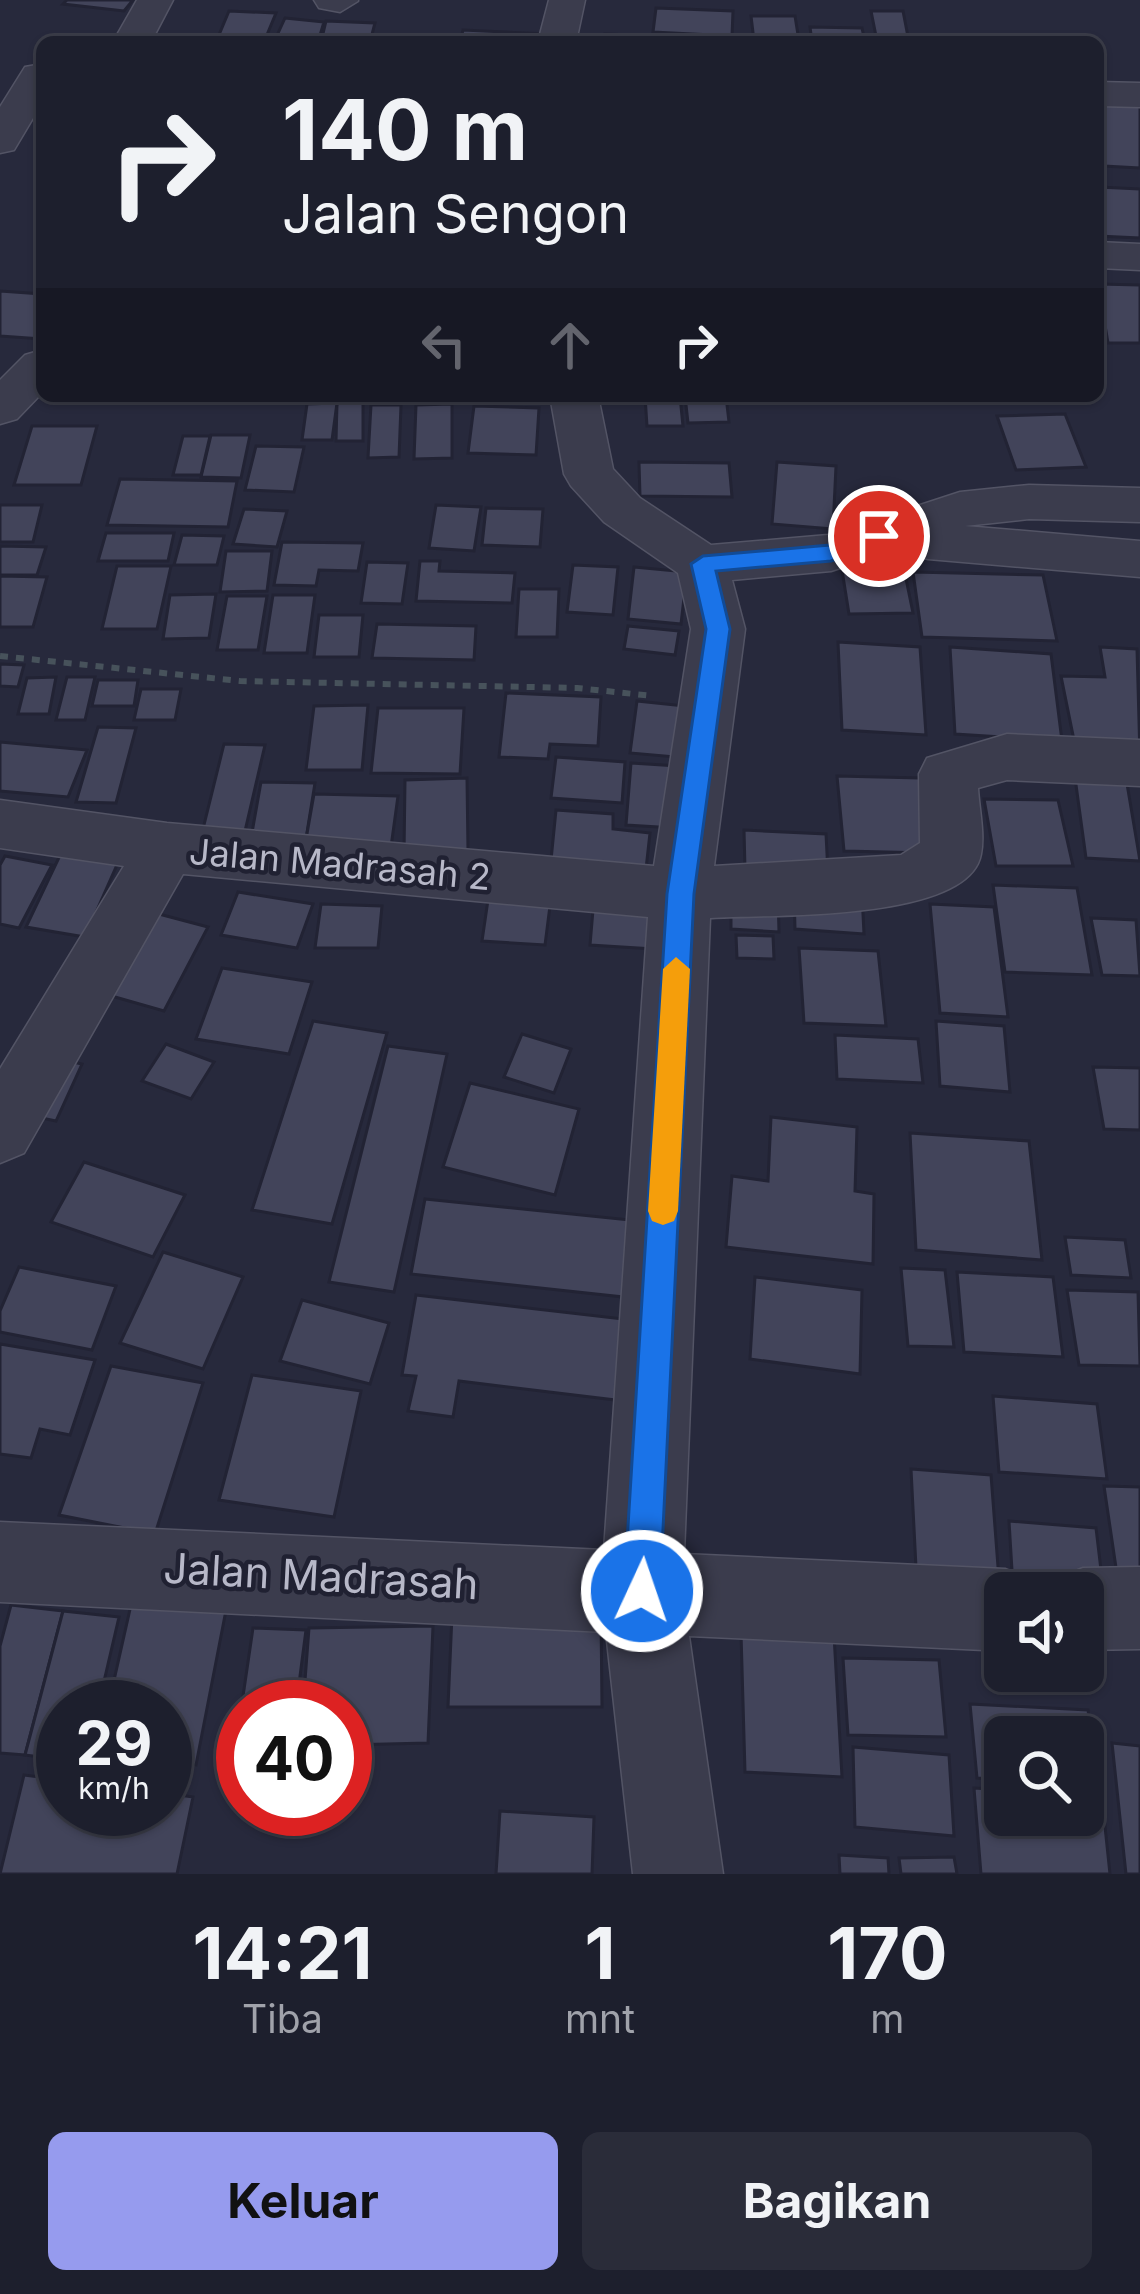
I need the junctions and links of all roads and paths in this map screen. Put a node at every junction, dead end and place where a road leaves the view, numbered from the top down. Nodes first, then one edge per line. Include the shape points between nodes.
1 (155, 0) edge
2 (567, 0) edge
3 (135, 36) edge
4 (558, 36) edge
5 (27, 76) edge
6 (1104, 94) edge
7 (1140, 95) edge
8 (0, 141) edge
9 (1104, 255) edge
10 (1140, 256) edge
11 (36, 371) edge
12 (575, 402) edge
13 (0, 408) edge
14 (1140, 505) edge
15 (879, 536) junction
16 (1140, 559) edge
17 (703, 564) junction
18 (0, 656) edge
19 (708, 702) junction
20 (1140, 763) edge
21 (0, 824) edge
22 (167, 848) junction
23 (680, 894) junction
24 (0, 1131) edge
25 (0, 1562) edge
26 (642, 1591) junction
27 (1140, 1608) edge
28 (984, 1609) edge
29 (1104, 1609) edge
30 (678, 1874) edge

1 - 3 street
2 - 4 street
5 - 8 street
6 - 7 street
9 - 10 street
11 - 13 street
12 - 17 street via 589,474 622,510
14 - 15 street via 960,509
15 - 16 street
15 - 17 street via 831,553
17 - 19 street via 718,629
18 - 19 path via 240,681 577,688
19 - 23 street
20 - 23 street, Jalan Madrasah 2 via 1006,758 948,773 951,855 912,880
21 - 22 street, Jalan Madrasah 2
22 - 23 street, Jalan Madrasah 2
22 - 24 street
23 - 26 street
25 - 26 street, Jalan Madrasah
26 - 28 street, Jalan Madrasah
26 - 30 street
27 - 29 street

